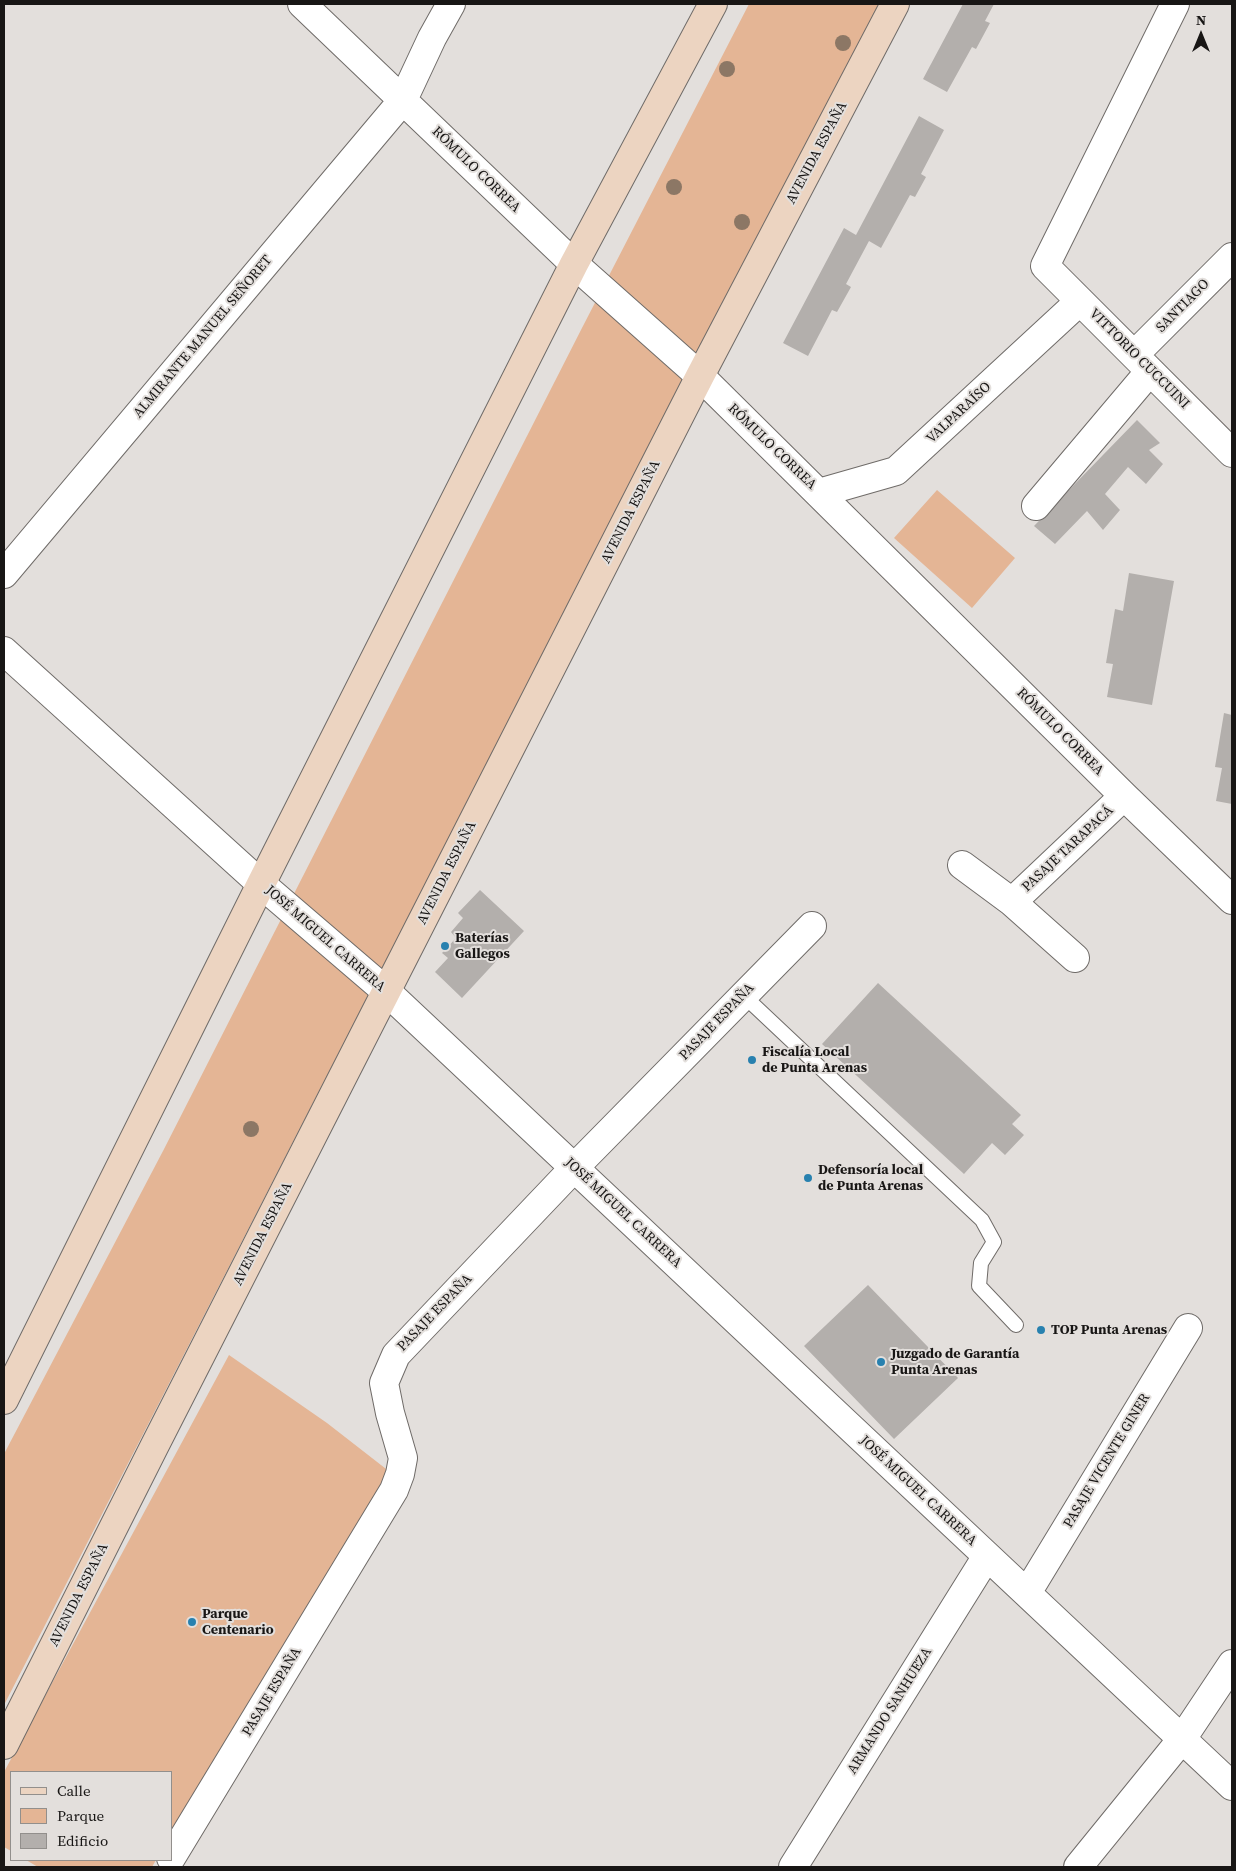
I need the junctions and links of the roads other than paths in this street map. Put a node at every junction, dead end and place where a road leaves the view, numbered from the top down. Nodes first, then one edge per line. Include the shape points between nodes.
1 (302, 4) edge
2 (451, 4) edge
3 (714, 4) edge
4 (895, 4) edge
5 (1175, 4) edge
6 (403, 100) junction
7 (1232, 257) edge
8 (574, 264) junction
9 (1080, 302) junction
10 (1142, 363) junction
11 (700, 376) junction
12 (1232, 453) edge
13 (819, 493) junction
14 (1036, 506) dead end
15 (4, 574) edge
16 (4, 651) edge
17 (1124, 796) junction
18 (962, 865) dead end
19 (261, 884) junction
20 (1232, 900) edge
21 (1012, 902) junction
22 (812, 926) dead end
23 (1075, 958) dead end
24 (387, 992) junction
25 (743, 995) junction
26 (574, 1168) junction
27 (1016, 1325) dead end
28 (1188, 1328) dead end
29 (4, 1400) edge
30 (987, 1556) junction
31 (1027, 1593) junction
32 (1232, 1664) edge
33 (1182, 1739) junction
34 (4, 1745) edge
35 (1232, 1786) edge
36 (172, 1857) edge
37 (793, 1867) edge
38 (1078, 1867) edge

1 - 6 street, RÓMULO CORREA
2 - 6 street, ALMIRANTE MANUEL SEÑORET
3 - 8 main road
4 - 11 main road, AVENIDA ESPAÑA
5 - 9 street, VITTORIO CUCCUINI via 1045,266
6 - 8 street, RÓMULO CORREA
6 - 15 street, ALMIRANTE MANUEL SEÑORET
7 - 10 street, SANTIAGO
8 - 11 street, RÓMULO CORREA
8 - 19 main road
9 - 10 street, VITTORIO CUCCUINI
9 - 13 street, VALPARAÍSO via 896,471
10 - 12 street, VITTORIO CUCCUINI
10 - 14 street, SANTIAGO
11 - 13 street, RÓMULO CORREA
11 - 24 main road, AVENIDA ESPAÑA
13 - 17 street, RÓMULO CORREA
16 - 19 street, JOSÉ MIGUEL CARRERA
17 - 20 street, RÓMULO CORREA
17 - 21 street, PASAJE TARAPACÁ
18 - 21 street, PASAJE TARAPACÁ
19 - 24 street, JOSÉ MIGUEL CARRERA
19 - 29 main road
21 - 23 street, PASAJE TARAPACÁ
22 - 25 street, PASAJE ESPAÑA
24 - 26 street, JOSÉ MIGUEL CARRERA
24 - 34 main road, AVENIDA ESPAÑA
25 - 26 street, PASAJE ESPAÑA
25 - 27 lane via 982,1220 994,1242 981,1263 979,1286
26 - 30 street, JOSÉ MIGUEL CARRERA
26 - 36 street, PASAJE ESPAÑA via 396,1355 384,1383 403,1458 394,1490
28 - 31 street, PASAJE VICENTE GINER
30 - 31 street, JOSÉ MIGUEL CARRERA
30 - 37 street, ARMANDO SANHUEZA
31 - 33 street, JOSÉ MIGUEL CARRERA
32 - 33 street
33 - 35 street, JOSÉ MIGUEL CARRERA
33 - 38 street

